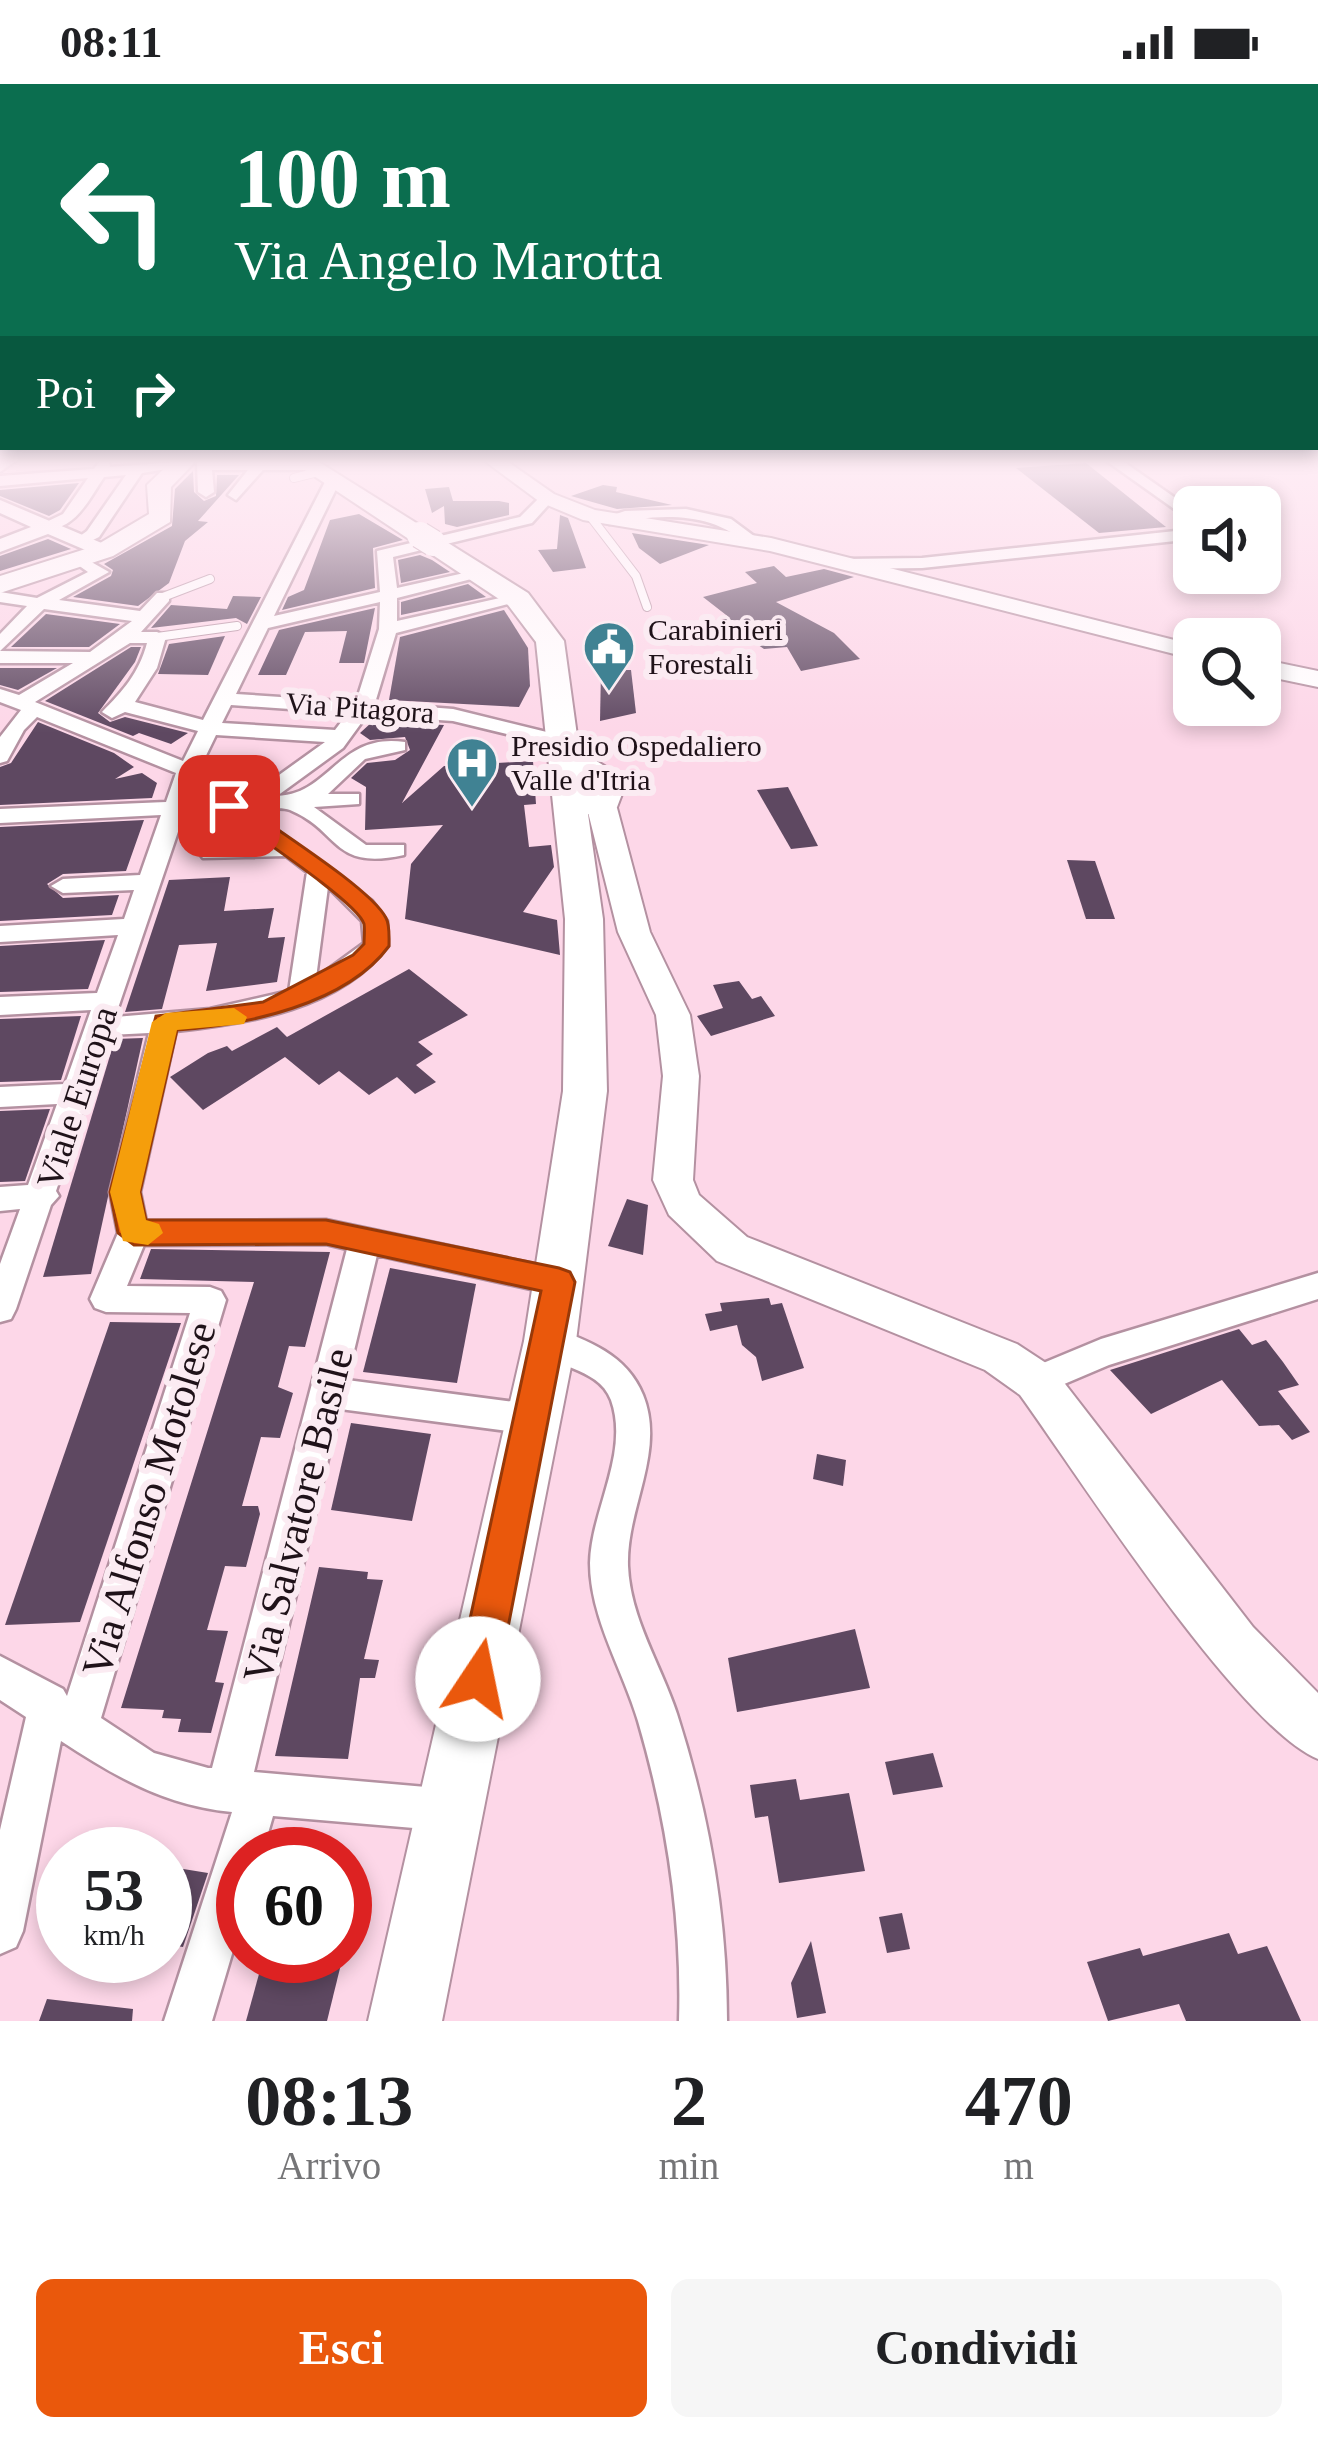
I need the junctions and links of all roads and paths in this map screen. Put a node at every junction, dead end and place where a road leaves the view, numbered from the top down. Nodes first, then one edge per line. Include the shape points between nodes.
1 (86, 552) edge
2 (91, 552) edge
3 (99, 552) edge
4 (291, 552) edge
5 (394, 552) edge
6 (447, 552) edge
7 (621, 552) edge
8 (797, 552) edge
9 (1021, 552) edge
10 (91, 556) junction
11 (845, 564) junction
12 (482, 574) junction
13 (181, 575) dead end
14 (7, 577) edge
15 (210, 579) dead end
16 (389, 596) junction
17 (0, 597) edge
18 (163, 597) junction
19 (518, 599) junction
20 (647, 607) dead end
21 (30, 613) junction
22 (144, 617) junction
23 (0, 623) edge
24 (261, 624) junction
25 (237, 626) dead end
26 (388, 629) junction
27 (158, 637) junction
28 (126, 638) junction
29 (0, 645) edge
30 (1173, 647) edge
31 (0, 657) edge
32 (93, 657) junction
33 (1281, 672) edge
34 (1318, 679) edge
35 (228, 699) junction
36 (18, 702) edge
37 (123, 705) junction
38 (359, 709) junction
39 (82, 728) junction
40 (213, 730) junction
41 (343, 737) junction
42 (398, 746) dead end
43 (0, 757) edge
44 (187, 773) junction
45 (573, 774) junction
46 (351, 799) dead end
47 (300, 801) junction
48 (232, 805) junction
49 (176, 806) junction
50 (0, 816) edge
51 (286, 849) junction
52 (396, 850) dead end
53 (318, 873) junction
54 (147, 882) junction
55 (63, 886) dead end
56 (133, 926) junction
57 (0, 934) edge
58 (301, 995) junction
59 (0, 1006) edge
60 (104, 1014) junction
61 (166, 1022) junction
62 (77, 1093) junction
63 (0, 1097) edge
64 (44, 1196) junction
65 (0, 1199) edge
66 (134, 1233) junction
67 (365, 1240) junction
68 (1318, 1286) edge
69 (0, 1309) edge
70 (554, 1311) junction
71 (1036, 1381) junction
72 (327, 1391) junction
73 (530, 1419) junction
74 (0, 1676) edge
75 (63, 1716) junction
76 (1318, 1732) edge
77 (243, 1792) junction
78 (451, 1810) junction
79 (0, 1931) edge
80 (188, 2021) edge
81 (405, 2021) edge
82 (704, 2021) edge

1 - 10 street
2 - 10 street
3 - 10 main road
4 - 24 street, Viale Europa
5 - 16 street via 383,555
6 - 12 main road
7 - 20 lane
8 - 11 main road
9 - 11 street
10 - 14 main road
10 - 21 street
11 - 30 main road
12 - 16 street
12 - 19 main road
13 - 18 lane
15 - 18 lane
16 - 24 street
16 - 26 street
17 - 21 street via 33,602 20,613
18 - 22 street
19 - 26 street
19 - 45 main road via 550,641
21 - 22 street
21 - 23 street
21 - 29 street
22 - 28 street
24 - 35 street, Viale Europa
25 - 27 lane
26 - 38 street
27 - 28 street
27 - 37 street
28 - 32 street
31 - 32 street
32 - 36 street
33 - 34 main road
35 - 38 street, Via Pitagora
35 - 40 street, Viale Europa
36 - 39 street
36 - 43 street
37 - 39 street
37 - 40 street
38 - 41 street
38 - 45 street, Via Pitagora via 453,715
39 - 44 street
40 - 41 street
40 - 44 street, Viale Europa
41 - 48 street
42 - 47 street via 358,754
44 - 48 street via 242,792
44 - 49 street, Viale Europa
45 - 70 main road via 585,1091
45 - 71 main road via 673,1015 681,1076 673,1180 683,1204 732,1249 1001,1358
46 - 47 street
47 - 48 street
47 - 52 street via 361,852
48 - 49 street
48 - 51 street
48 - 51 street via 206,848 212,854
49 - 50 street
49 - 54 street, Viale Europa
51 - 53 street
53 - 58 street
53 - 58 street via 347,887 376,921 376,946
54 - 55 street
54 - 56 street, Viale Europa
56 - 57 street
56 - 60 street, Viale Europa
58 - 61 street via 243,1017
59 - 60 street
60 - 61 street
60 - 62 street, Viale Europa
61 - 66 street via 125,1192
62 - 63 street
62 - 64 street, Viale Europa
64 - 65 street
64 - 69 street, Viale Europa
66 - 67 street via 326,1232
66 - 75 street, Via Alfonso Motolese via 106,1299 210,1300
67 - 70 street
67 - 72 street, Via Salvatore Basile
68 - 71 street
70 - 73 main road
70 - 82 street via 628,1396 636,1441 611,1532 609,1572 681,1794 706,1955
71 - 76 main road via 1234,1646
72 - 73 street
72 - 77 street, Via Salvatore Basile
73 - 78 main road
74 - 75 street
75 - 77 street via 145,1771
75 - 79 street
77 - 78 street
77 - 80 street, Via Salvatore Basile
78 - 81 main road

